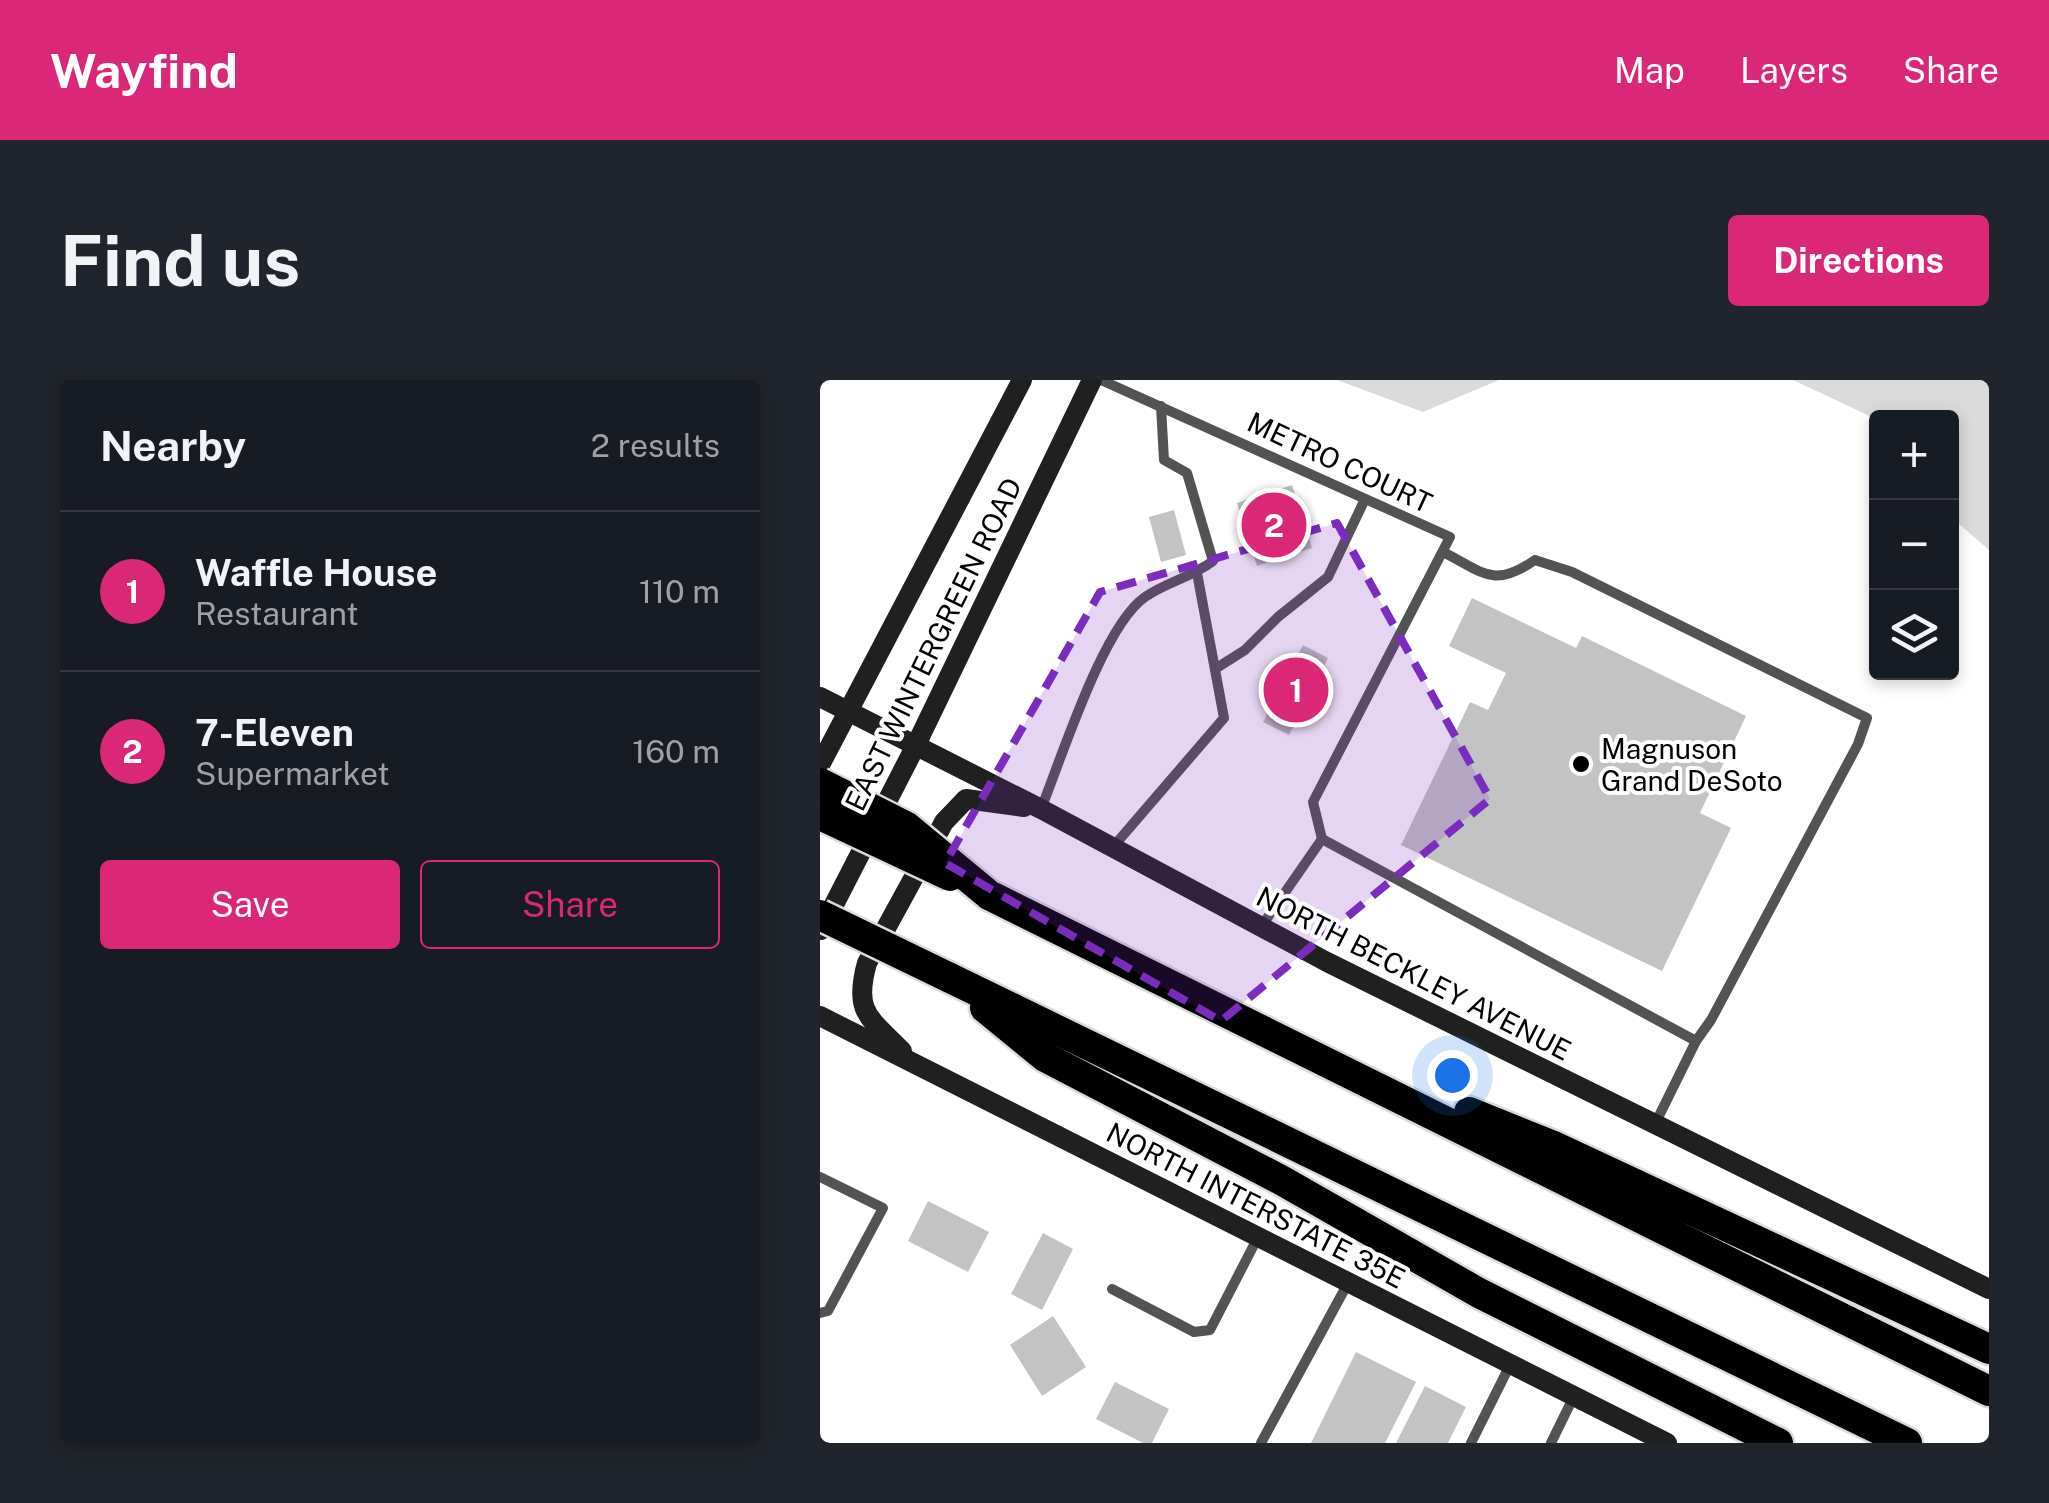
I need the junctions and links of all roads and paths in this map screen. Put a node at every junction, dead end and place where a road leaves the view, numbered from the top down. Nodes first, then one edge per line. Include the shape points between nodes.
1 (1022, 380) edge
2 (1092, 380) edge
3 (1101, 380) edge
4 (1161, 406) junction
5 (1365, 498) junction
6 (1443, 552) junction
7 (1196, 574) junction
8 (1215, 668) junction
9 (820, 697) edge
10 (847, 711) junction
11 (916, 745) junction
12 (820, 765) edge
13 (820, 784) edge
14 (1041, 809) junction
15 (820, 815) edge
16 (1322, 839) junction
17 (1112, 848) junction
18 (989, 894) junction
19 (820, 915) edge
20 (1260, 928) junction
21 (820, 932) edge
22 (948, 977) junction
23 (820, 1016) edge
24 (1258, 1027) junction
25 (1696, 1041) junction
26 (915, 1063) junction
27 (1655, 1124) junction
28 (820, 1177) edge
29 (1258, 1237) junction
30 (1348, 1283) junction
31 (1989, 1289) edge
32 (1112, 1290) dead end
33 (820, 1313) edge
34 (1989, 1349) edge
35 (1510, 1365) junction
36 (1989, 1390) edge
37 (1574, 1396) junction
38 (1261, 1443) edge
39 (1471, 1443) edge
40 (1550, 1443) edge
41 (1668, 1443) edge
42 (1778, 1443) edge
43 (1906, 1443) edge

1 - 10 main road, EAST WINTERGREEN ROAD
2 - 11 main road, EAST WINTERGREEN ROAD
3 - 4 lane, METRO COURT
4 - 5 lane, METRO COURT
4 - 7 lane via 1164,460 1187,473 1213,561
5 - 6 lane, METRO COURT via 1450,538
5 - 8 lane via 1328,576
6 - 16 lane via 1313,802
6 - 25 lane via 1495,578 1535,560 1572,572 1866,718 1858,744
7 - 8 lane
7 - 14 lane via 1144,598 1108,640
8 - 17 lane via 1224,718
9 - 10 main road, NORTH BECKLEY AVENUE
10 - 11 main road, NORTH BECKLEY AVENUE
10 - 12 main road, EAST WINTERGREEN ROAD
11 - 14 main road, NORTH BECKLEY AVENUE
11 - 21 main road, EAST WINTERGREEN ROAD
13 - 18 highway, bridge via 907,826
14 - 17 main road, NORTH BECKLEY AVENUE
14 - 26 main road via 966,799 944,822 867,963 860,986 864,1013
15 - 18 highway, bridge
16 - 20 lane
16 - 25 lane
17 - 20 main road, NORTH BECKLEY AVENUE
18 - 24 highway
19 - 22 highway, bridge
20 - 27 main road, NORTH BECKLEY AVENUE
22 - 42 highway via 1044,1057 1282,1180 1478,1293
22 - 43 highway
23 - 26 main road, NORTH INTERSTATE 35E
24 - 34 highway via 1556,1147
24 - 36 highway
25 - 27 lane
26 - 29 main road, NORTH INTERSTATE 35E
27 - 31 main road, NORTH BECKLEY AVENUE
28 - 33 lane via 882,1208 828,1311
29 - 30 main road, NORTH INTERSTATE 35E
29 - 32 lane via 1210,1330 1194,1332
30 - 35 main road, NORTH INTERSTATE 35E
30 - 38 lane
35 - 37 main road, NORTH INTERSTATE 35E
35 - 39 lane
37 - 40 lane
37 - 41 main road, NORTH INTERSTATE 35E

